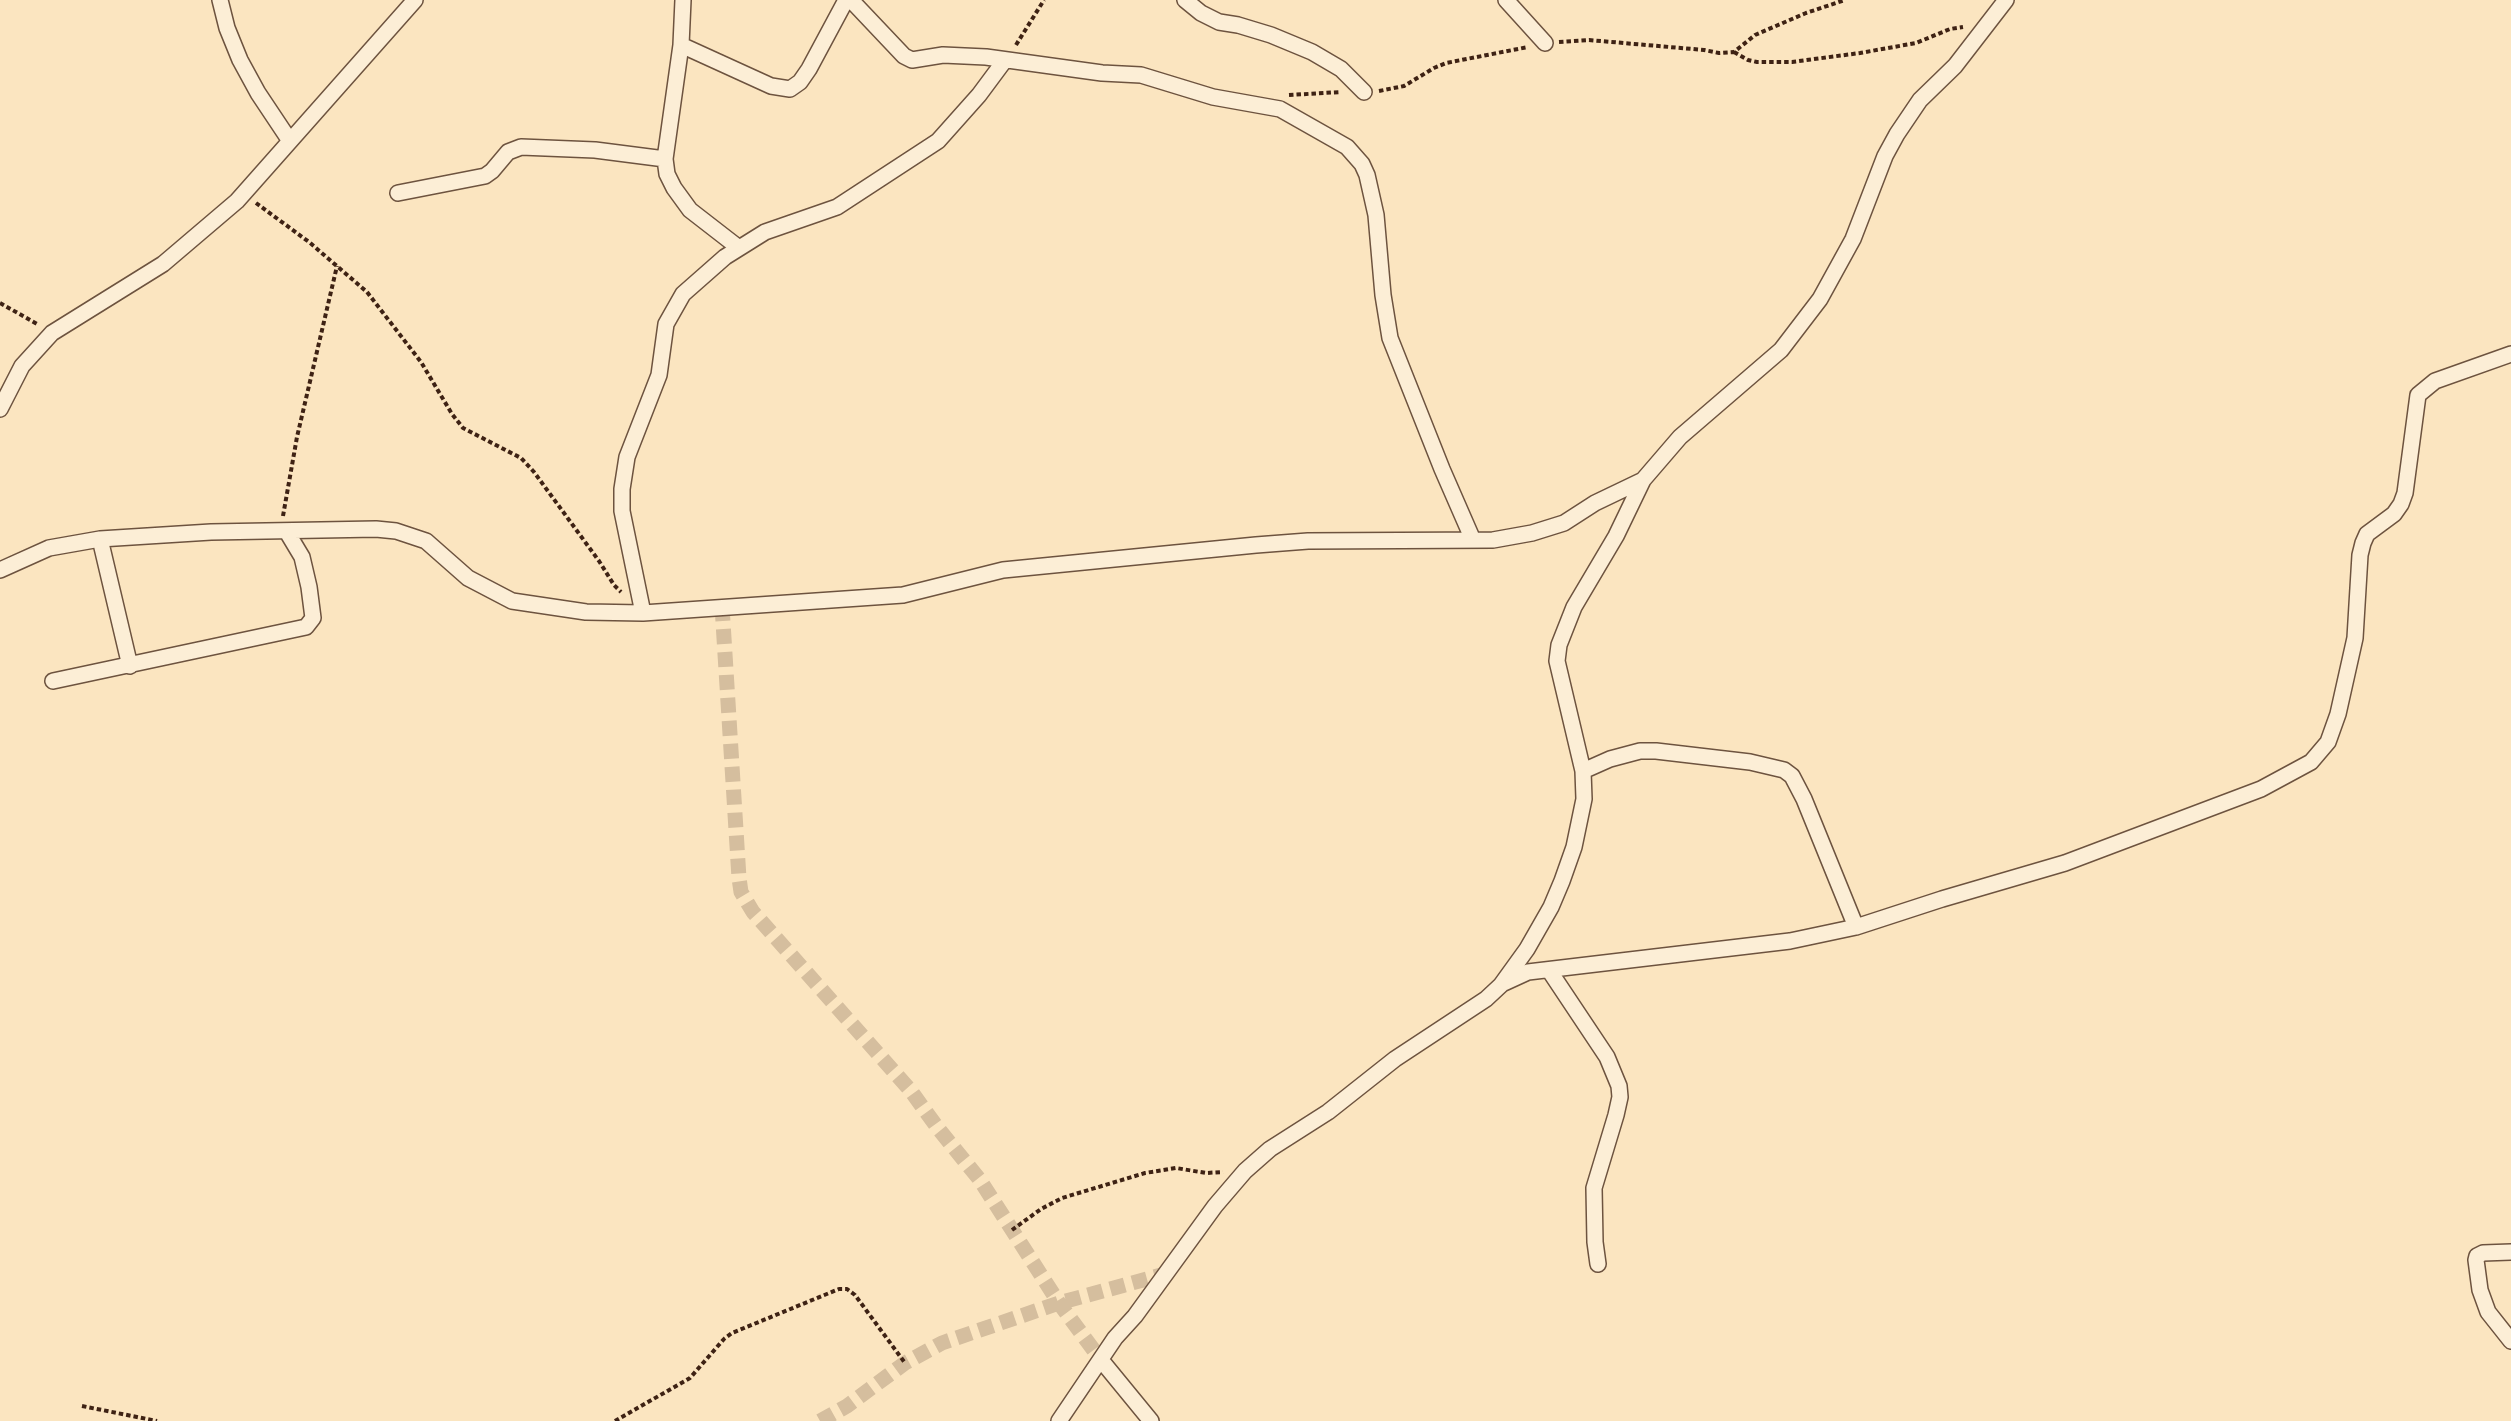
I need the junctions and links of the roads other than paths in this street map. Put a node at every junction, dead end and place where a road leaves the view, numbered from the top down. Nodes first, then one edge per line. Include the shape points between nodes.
1 (220, 0) edge
2 (415, 0) edge
3 (683, 0) edge
4 (846, 0) edge
5 (851, 0) edge
6 (1185, 0) edge
7 (1506, 0) edge
8 (2006, 0) edge
9 (1545, 44) road end
10 (681, 45) junction
11 (1005, 60) junction
12 (1364, 92) road end
13 (290, 141) junction
14 (665, 159) junction
15 (398, 193) dead end
16 (739, 248) junction
17 (2511, 354) edge
18 (0, 409) edge
19 (1643, 480) junction
20 (284, 532) junction
21 (100, 539) junction
22 (1473, 540) junction
23 (0, 570) edge
24 (642, 609) junction
25 (130, 666) junction
26 (53, 681) dead end
27 (1583, 771) junction
28 (1856, 927) junction
29 (1549, 970) junction
30 (1501, 985) junction
31 (2511, 1252) edge
32 (1598, 1264) dead end
33 (2511, 1341) edge
34 (1101, 1360) junction
35 (1059, 1421) edge
36 (1151, 1421) edge

1 - 13 street via 226,28 240,60
2 - 13 street
3 - 10 street
4 - 10 street via 800,82 790,89 771,86
5 - 11 street via 912,60 943,55
6 - 12 street via 1219,22 1271,35 1312,52 1341,69
7 - 9 street
8 - 19 street via 1955,66 1920,100 1897,134 1853,239 1804,322 1781,350 1680,437
10 - 14 street
11 - 16 street via 947,132 903,166 837,207 765,231
11 - 22 street via 1141,75 1214,97 1280,109 1347,147 1362,164 1376,215 1390,338
13 - 18 street via 243,194 163,264 52,333 22,366
14 - 15 street via 595,150 521,147 508,152 485,176
14 - 16 street via 669,181 690,210
16 - 24 street via 683,294 666,324 659,375 627,457 622,511
17 - 28 street via 2435,381 2418,395 2405,493 2394,514 2367,534 2363,543 2355,638 2333,732 2315,759 2261,789 2065,863
19 - 22 street via 1564,523 1515,537
19 - 27 street via 1616,536 1574,607 1559,645 1557,660
20 - 21 street
20 - 24 street via 396,531 426,540 468,578 512,601 586,612
20 - 25 street via 302,557 309,587 313,618 306,627
21 - 23 street via 49,549
21 - 25 street
22 - 24 street via 1256,545 1003,570 903,595
25 - 26 street
27 - 28 street via 1640,751 1750,762 1784,770 1792,776 1804,799
27 - 30 street via 1581,815 1562,881 1527,949
28 - 29 street via 1779,943
29 - 30 street via 1528,972
29 - 32 street via 1607,1057 1619,1086 1616,1115 1594,1188
30 - 34 street via 1472,1009 1395,1059 1328,1112 1270,1149 1245,1171 1193,1234
31 - 33 street via 2483,1253 2476,1260 2488,1312
34 - 35 street
34 - 36 street

